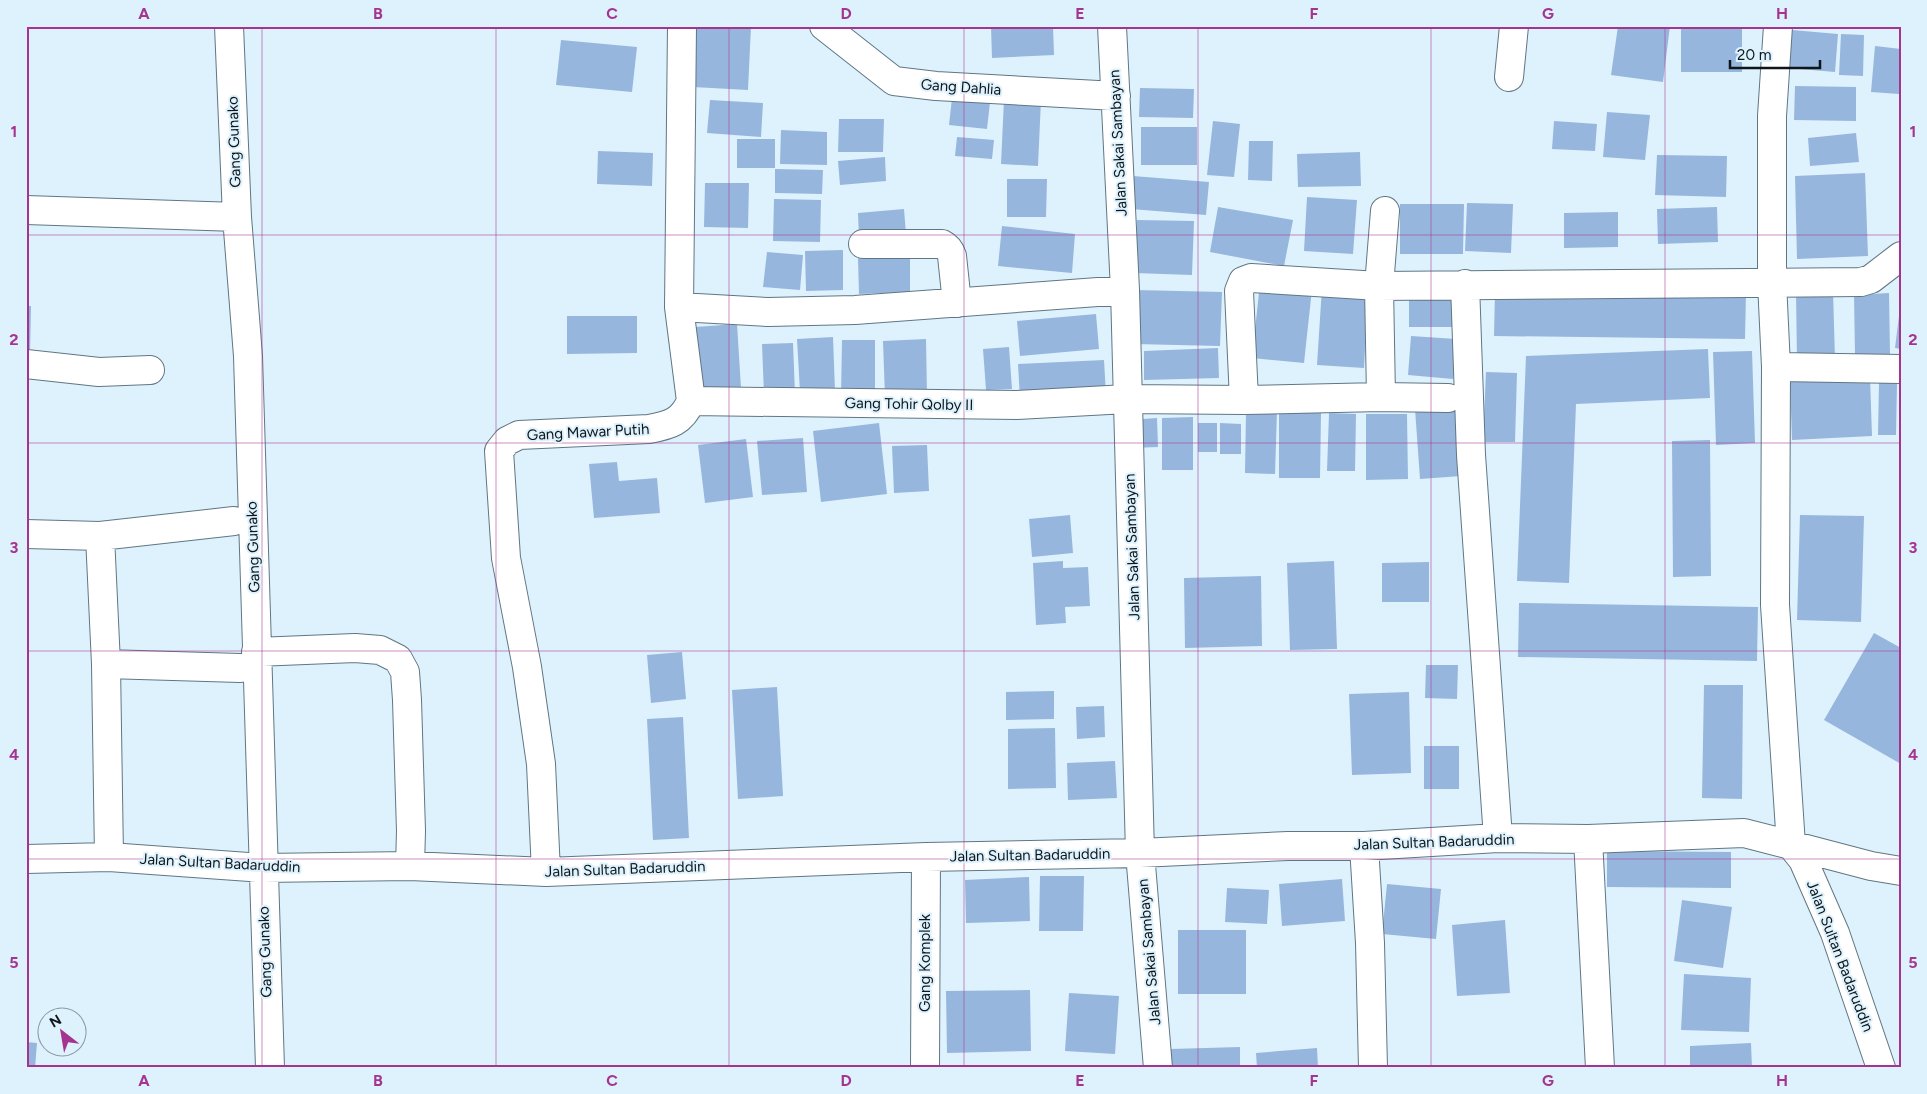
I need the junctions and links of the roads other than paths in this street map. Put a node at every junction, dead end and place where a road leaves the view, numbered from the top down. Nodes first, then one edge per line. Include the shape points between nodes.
1 (229, 26) edge
2 (682, 26) edge
3 (824, 26) edge
4 (1112, 26) edge
5 (1514, 26) edge
6 (1778, 26) edge
7 (1509, 77) dead end
8 (1116, 96) junction
9 (26, 210) edge
10 (1385, 211) dead end
11 (237, 217) junction
12 (864, 244) dead end
13 (1901, 256) edge
14 (1772, 282) junction
15 (1465, 284) junction
16 (1379, 286) junction
17 (1125, 290) junction
18 (957, 303) junction
19 (679, 307) junction
20 (26, 364) edge
21 (1776, 367) junction
22 (1901, 369) edge
23 (150, 370) dead end
24 (1381, 397) junction
25 (1448, 398) dead end
26 (1128, 399) junction
27 (1244, 400) junction
28 (691, 401) junction
29 (234, 521) dead end
30 (26, 534) edge
31 (100, 536) junction
32 (248, 660) junction
33 (106, 664) junction
34 (1498, 838) junction
35 (1588, 839) junction
36 (1791, 845) junction
37 (1364, 846) junction
38 (1140, 853) junction
39 (109, 857) junction
40 (926, 858) junction
41 (26, 859) edge
42 (410, 866) junction
43 (262, 868) junction
44 (1901, 871) edge
45 (546, 872) junction
46 (270, 1068) edge
47 (925, 1068) edge
48 (1158, 1068) edge
49 (1372, 1068) edge
50 (1600, 1068) edge
51 (1881, 1068) edge

1 - 11 street, Gang Gunako
2 - 19 street
3 - 8 street, Gang Dahlia via 894,81
4 - 8 street, Jalan Sakai Sambayan
5 - 7 street
6 - 14 street via 1772,116
8 - 17 street, Jalan Sakai Sambayan
9 - 11 street
10 - 16 street
11 - 32 street, Gang Gunako via 248,356
12 - 18 street via 947,246 952,256
13 - 14 street via 1881,272 1861,282
14 - 15 street
14 - 21 street
15 - 16 street
15 - 34 street via 1470,455
16 - 24 street
16 - 27 street via 1250,278 1243,281 1239,291
17 - 18 street
17 - 26 street, Jalan Sakai Sambayan
18 - 19 street via 768,312
19 - 28 street
20 - 23 street via 99,372
21 - 22 street
21 - 36 street via 1776,605
24 - 25 street, Gang Tohir Qolby II
24 - 27 street, Gang Tohir Qolby II
26 - 27 street, Gang Tohir Qolby II
26 - 28 street, Gang Tohir Qolby II via 1017,406
26 - 38 street, Jalan Sakai Sambayan
28 - 45 street, Gang Mawar Putih via 687,411 669,425 649,429 519,436 507,440 498,451 506,558 541,764
29 - 31 street
30 - 31 street
31 - 33 street
32 - 33 street
32 - 42 street via 293,649 355,648 380,650 398,659 405,672 407,700
32 - 43 street, Gang Gunako
33 - 39 street
34 - 35 street, Jalan Sultan Badaruddin
34 - 37 street, Jalan Sultan Badaruddin
35 - 36 street, Jalan Sultan Badaruddin via 1744,833
35 - 50 street
36 - 44 street
36 - 51 street, Jalan Sultan Badaruddin via 1803,860 1835,933
37 - 38 street, Jalan Sultan Badaruddin
37 - 49 street via 1370,943
38 - 40 street, Jalan Sultan Badaruddin
38 - 48 street, Jalan Sakai Sambayan
39 - 41 street, Jalan Sultan Badaruddin
39 - 43 street, Jalan Sultan Badaruddin
40 - 45 street, Jalan Sultan Badaruddin
40 - 47 street, Gang Komplek
42 - 43 street, Jalan Sultan Badaruddin
42 - 45 street, Jalan Sultan Badaruddin
43 - 46 street, Gang Gunako

